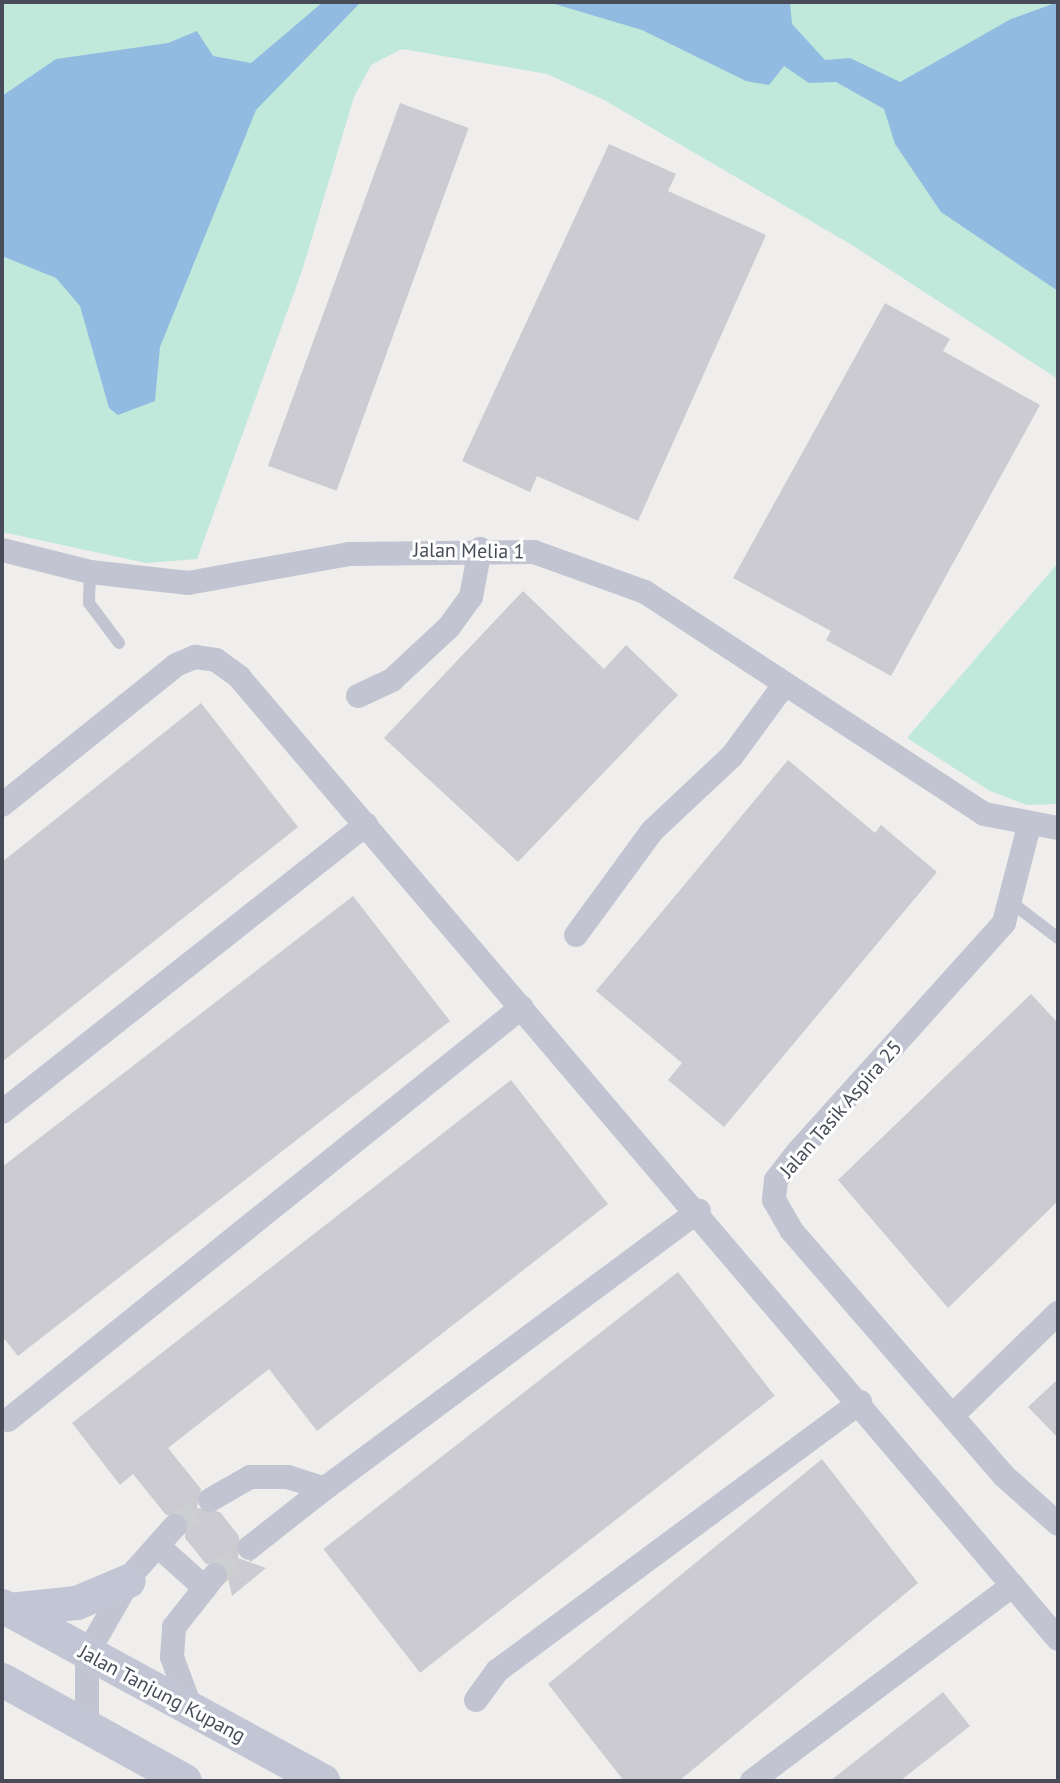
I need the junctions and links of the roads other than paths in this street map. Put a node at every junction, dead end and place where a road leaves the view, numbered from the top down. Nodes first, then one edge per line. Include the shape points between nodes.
1 (480, 549) junction
2 (2, 550) edge
3 (90, 572) junction
4 (119, 643) dead end
5 (784, 685) junction
6 (358, 696) dead end
7 (2, 805) edge
8 (366, 825) junction
9 (1029, 826) junction
10 (1058, 828) edge
11 (1011, 902) junction
12 (576, 935) dead end
13 (1058, 938) edge
14 (522, 1007) junction
15 (2, 1112) edge
16 (699, 1211) junction
17 (1058, 1313) edge
18 (860, 1402) junction
19 (952, 1416) junction
20 (8, 1420) dead end
21 (324, 1489) junction
22 (210, 1500) tunnel mouth
23 (1058, 1524) edge
24 (175, 1526) tunnel mouth
25 (158, 1546) junction
26 (249, 1548) tunnel mouth
27 (129, 1581) junction
28 (1013, 1585) junction
29 (6, 1608) edge
30 (1058, 1639) edge
31 (87, 1654) junction
32 (2, 1680) edge
33 (476, 1700) dead end
34 (191, 1709) junction
35 (87, 1731) junction
36 (185, 1781) edge
37 (323, 1781) edge
38 (752, 1781) edge

1 - 3 street, Jalan Melia 1 via 349,554 188,583
1 - 5 street, Jalan Melia 1 via 534,552 645,592
1 - 6 street via 471,597 449,627 392,680
2 - 3 street, Jalan Melia 1
3 - 4 lane via 89,603
5 - 9 street, Jalan Melia 1 via 984,814
5 - 12 street via 732,756 652,831
7 - 8 street via 195,657 216,660 239,677
8 - 14 street
8 - 15 street
9 - 10 street, Jalan Melia 1
9 - 11 street, Jalan Tasik Aspira 25
11 - 13 lane
11 - 19 street, Jalan Tasik Aspira 25 via 982,954 776,1180 774,1200 791,1230
14 - 16 street
14 - 20 street
16 - 18 street
16 - 21 street
17 - 19 street
18 - 28 street
18 - 33 street via 497,1671
19 - 23 street, Jalan Tasik Aspira 25
21 - 22 street via 288,1477 250,1477
21 - 26 street
24 - 25 street
25 - 27 street
25 - 34 street via 210,1581 174,1627 172,1657
27 - 29 main road via 77,1603
27 - 31 street
28 - 30 street
28 - 38 street
29 - 31 main road, Jalan Tanjung Kupang
31 - 34 main road, Jalan Tanjung Kupang
31 - 35 street
32 - 35 main road
34 - 37 main road, Jalan Tanjung Kupang
35 - 36 main road

